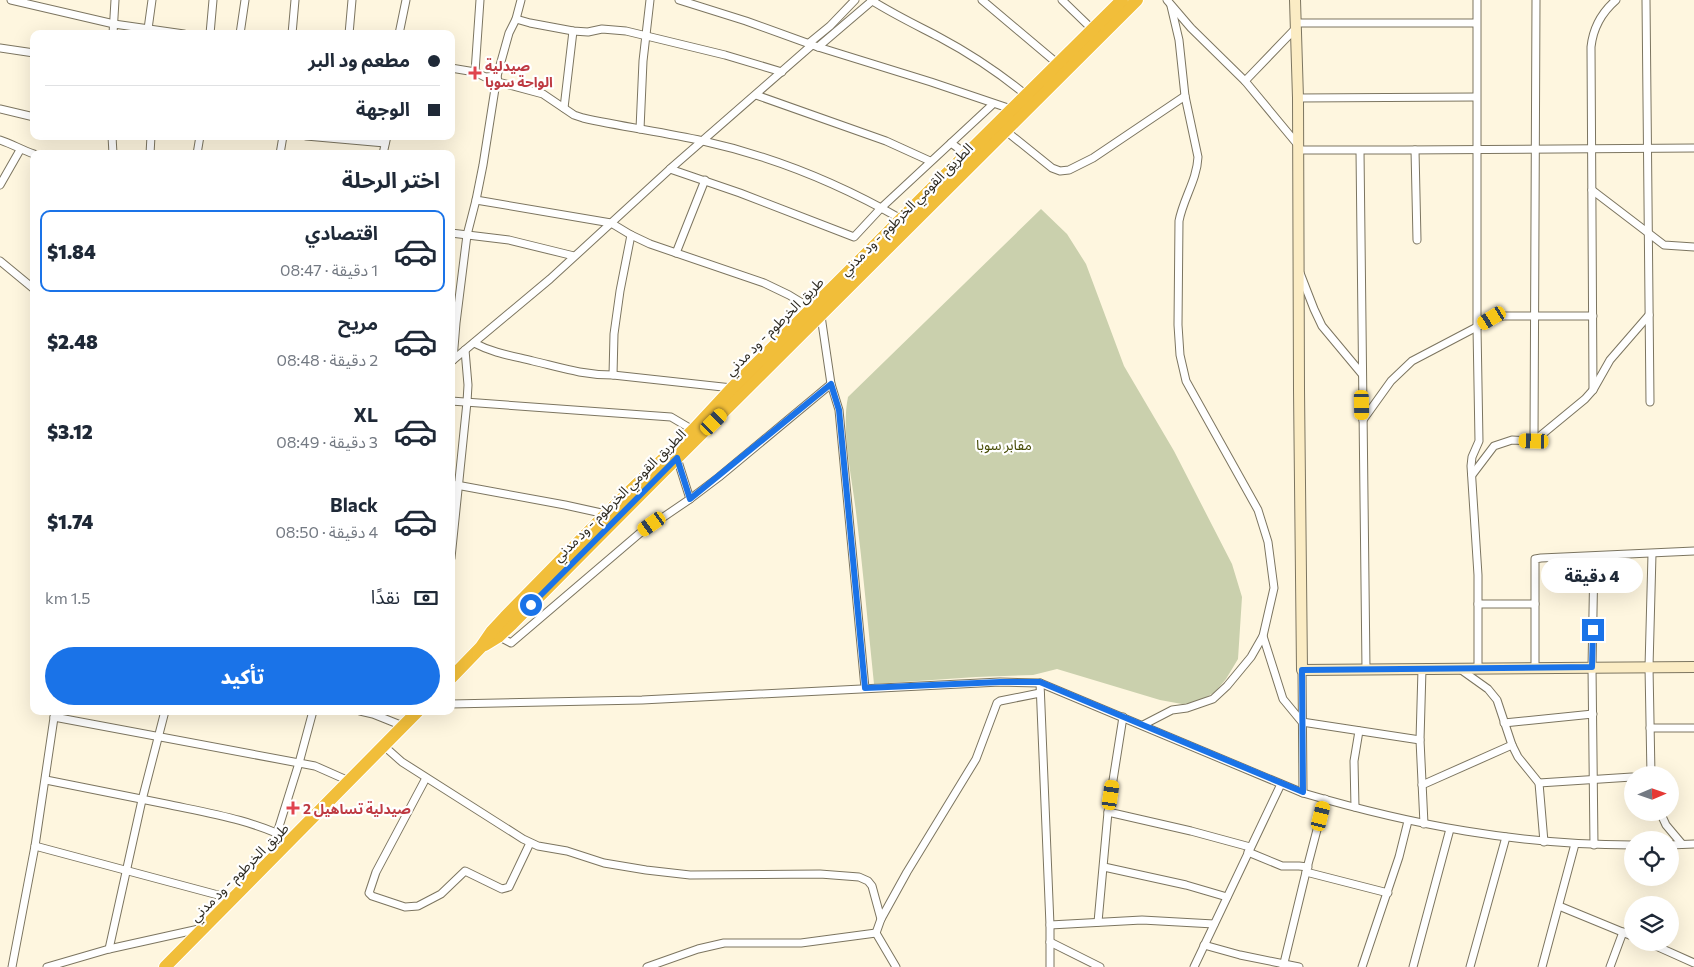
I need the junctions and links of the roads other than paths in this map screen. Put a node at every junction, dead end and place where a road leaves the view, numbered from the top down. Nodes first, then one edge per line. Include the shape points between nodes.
1 (11, 0) edge
2 (115, 0) edge
3 (152, 0) edge
4 (213, 0) edge
5 (245, 0) edge
6 (295, 0) edge
7 (352, 0) edge
8 (406, 0) edge
9 (480, 0) edge
10 (521, 0) edge
11 (650, 0) edge
12 (681, 0) edge
13 (855, 0) edge
14 (872, 0) edge
15 (982, 0) edge
16 (1062, 0) edge
17 (1122, 0) edge
18 (1137, 0) edge
19 (1295, 0) edge
20 (1477, 0) edge
21 (1536, 0) edge
22 (1616, 0) edge
23 (1646, 0) edge
24 (1169, 3) edge
25 (516, 19) junction
26 (1476, 23) junction
27 (114, 24) junction
28 (1295, 25) junction
29 (148, 29) junction
30 (1092, 29) junction
31 (113, 30) edge
32 (155, 30) edge
33 (210, 30) edge
34 (241, 30) edge
35 (292, 30) edge
36 (349, 30) edge
37 (400, 30) edge
38 (573, 31) junction
39 (646, 36) junction
40 (813, 45) junction
41 (0, 48) edge
42 (30, 52) edge
43 (1058, 64) junction
44 (455, 69) edge
45 (475, 72) junction
46 (782, 72) junction
47 (496, 76) junction
48 (1245, 81) junction
49 (756, 95) junction
50 (1026, 95) junction
51 (1186, 96) junction
52 (1476, 97) junction
53 (1298, 98) junction
54 (993, 104) junction
55 (564, 108) junction
56 (0, 109) edge
57 (1011, 109) junction
58 (30, 116) edge
59 (640, 129) junction
60 (1006, 130) junction
61 (0, 140) edge
62 (702, 140) junction
63 (951, 143) junction
64 (1298, 148) junction
65 (1648, 148) junction
66 (1694, 148) edge
67 (1477, 149) junction
68 (1534, 149) junction
69 (1592, 149) junction
70 (20, 150) junction
71 (1415, 150) junction
72 (1360, 151) junction
73 (30, 153) edge
74 (966, 154) junction
75 (930, 161) junction
76 (670, 169) junction
77 (705, 180) junction
78 (0, 185) edge
79 (1592, 190) junction
80 (476, 200) junction
81 (881, 208) junction
82 (901, 219) junction
83 (611, 223) junction
84 (1648, 232) junction
85 (455, 234) edge
86 (467, 235) junction
87 (631, 235) junction
88 (1417, 240) dead end
89 (1694, 248) edge
90 (676, 253) junction
91 (574, 256) junction
92 (0, 261) edge
93 (1299, 270) junction
94 (30, 286) edge
95 (455, 310) edge
96 (816, 312) junction
97 (1649, 315) junction
98 (1593, 316) junction
99 (1534, 317) junction
100 (1477, 328) junction
101 (474, 343) junction
102 (466, 350) junction
103 (455, 359) edge
104 (1362, 374) junction
105 (613, 375) junction
106 (831, 384) junction
107 (732, 388) junction
108 (1593, 390) junction
109 (455, 402) edge
110 (466, 402) junction
111 (1650, 402) dead end
112 (1362, 421) junction
113 (693, 430) junction
114 (1534, 441) junction
115 (677, 458) junction
116 (1472, 476) junction
117 (455, 485) edge
118 (459, 486) junction
119 (690, 499) junction
120 (606, 514) junction
121 (455, 522) edge
122 (1694, 551) edge
123 (1652, 554) junction
124 (1594, 557) junction
125 (1478, 604) junction
126 (1535, 604) junction
127 (495, 634) junction
128 (1263, 636) junction
129 (1592, 667) junction
130 (1649, 667) junction
131 (1694, 667) edge
132 (1460, 668) junction
133 (1478, 668) junction
134 (1535, 668) junction
135 (1366, 669) junction
136 (1422, 669) junction
137 (1302, 670) junction
138 (455, 674) edge
139 (1040, 682) junction
140 (865, 688) junction
141 (1040, 693) junction
142 (455, 704) edge
143 (1592, 714) junction
144 (55, 715) edge
145 (60, 715) edge
146 (164, 715) edge
147 (312, 715) edge
148 (376, 715) edge
149 (414, 715) edge
150 (1123, 717) junction
151 (1302, 722) junction
152 (1504, 723) junction
153 (1142, 725) junction
154 (403, 726) junction
155 (1650, 728) junction
156 (1694, 728) edge
157 (1359, 731) junction
158 (158, 736) junction
159 (1420, 740) junction
160 (1512, 745) junction
161 (384, 746) junction
162 (299, 763) junction
163 (1651, 766) edge
164 (426, 778) junction
165 (1624, 778) edge
166 (46, 780) junction
167 (1593, 780) junction
168 (350, 781) junction
169 (1539, 783) junction
170 (1281, 784) junction
171 (1422, 785) junction
172 (1303, 792) junction
173 (1325, 799) junction
174 (142, 800) junction
175 (1355, 807) junction
176 (1108, 812) junction
177 (1408, 821) junction
178 (1664, 821) edge
179 (1424, 824) junction
180 (1450, 828) junction
181 (276, 833) junction
182 (1506, 837) junction
183 (291, 840) junction
184 (1544, 842) junction
185 (530, 843) junction
186 (1575, 844) junction
187 (1682, 844) joint
188 (1694, 844) edge
189 (1594, 845) junction
190 (1624, 845) edge
191 (35, 846) junction
192 (1249, 850) junction
193 (1104, 867) junction
194 (126, 870) junction
195 (1307, 870) junction
196 (1388, 893) junction
197 (1227, 897) junction
198 (234, 899) junction
199 (1559, 906) junction
200 (881, 919) junction
201 (1098, 922) junction
202 (1050, 924) junction
203 (1214, 924) junction
204 (205, 928) junction
205 (1623, 932) joint
206 (876, 933) junction
207 (1050, 942) junction
208 (1204, 945) junction
209 (109, 949) junction
210 (1667, 951) edge
211 (1694, 963) edge
212 (1283, 966) edge
213 (1364, 966) edge
214 (12, 967) edge
215 (47, 967) edge
216 (165, 967) edge
217 (647, 967) edge
218 (896, 967) edge
219 (1050, 967) edge
220 (1100, 967) edge
221 (1194, 967) edge
222 (1299, 967) edge
223 (1413, 967) edge
224 (1470, 967) edge
225 (1542, 967) edge
226 (1610, 967) edge

1 - 27 street
2 - 27 street
3 - 29 street
4 - 33 street
5 - 34 street
6 - 35 street
7 - 36 street
8 - 37 street
9 - 45 street
10 - 25 street
11 - 39 street
12 - 40 street
13 - 40 street
14 - 40 street
14 - 50 street via 972,56
15 - 43 street
16 - 30 street
17 - 30 highway, طريق الخرطوم - ود مدني
18 - 60 highway, الطريق القومي الخرطوم - ود مدني
19 - 28 street
20 - 26 street
21 - 68 street
22 - 69 street via 1592,32
23 - 65 street
24 - 48 street
24 - 51 street via 1180,40
25 - 38 street
25 - 47 street
26 - 28 street
26 - 52 street
27 - 29 street
27 - 31 street
28 - 48 street
28 - 53 street
29 - 32 street
30 - 43 highway, طريق الخرطوم - ود مدني
38 - 39 street via 602,29
38 - 55 street
39 - 46 street
39 - 59 street
40 - 46 street
40 - 54 street
41 - 42 street
43 - 50 highway, طريق الخرطوم - ود مدني
44 - 45 street
45 - 47 street via 485,77
46 - 49 street
47 - 55 street via 498,82 543,94
47 - 80 street
48 - 64 street
49 - 62 street
49 - 75 street via 886,141
50 - 57 highway, طريق الخرطوم - ود مدني
51 - 60 street via 1107,150 1069,170 1052,168
51 - 128 street via 1198,167 1178,221 1180,355 1186,381 1258,510 1268,542 1274,588
52 - 53 street
52 - 67 street
53 - 64 street
54 - 57 street
54 - 63 street
55 - 59 street via 583,118
56 - 58 street
57 - 74 highway, طريق الخرطوم - ود مدني
59 - 62 street
60 - 96 highway, الطريق القومي الخرطوم - ود مدني
61 - 70 street
62 - 76 street
62 - 81 street via 782,165
63 - 74 street
63 - 75 street
64 - 72 street
64 - 93 street
65 - 66 street
65 - 69 street
65 - 84 street
67 - 68 street
67 - 71 street
67 - 100 street
68 - 69 street
68 - 99 street
69 - 79 street
70 - 73 street
70 - 78 street
71 - 72 street
71 - 88 street
72 - 104 street
74 - 82 highway, طريق الخرطوم - ود مدني
75 - 81 street
76 - 77 street
76 - 83 street
77 - 81 street via 854,237
77 - 90 street
79 - 84 street
79 - 98 street
80 - 83 street
80 - 86 street
81 - 82 street
82 - 96 highway, طريق الخرطوم - ود مدني
83 - 87 street
83 - 91 street
84 - 89 street via 1664,245
84 - 97 street
85 - 86 street
86 - 91 street via 509,240
86 - 95 street
87 - 90 street
87 - 105 street via 614,334
90 - 96 street via 764,283
91 - 101 street
92 - 94 street
93 - 104 street via 1322,326
93 - 137 street
96 - 106 street
96 - 107 highway, طريق الخرطوم - ود مدني
96 - 115 highway, الطريق القومي الخرطوم - ود مدني
97 - 108 street via 1610,360
97 - 111 street
98 - 99 street
98 - 108 street
99 - 100 street via 1492,318
99 - 114 street
100 - 112 street via 1412,362 1391,381
100 - 116 street via 1479,441 1472,458
101 - 102 street
101 - 105 street via 489,351 573,372
102 - 103 street
102 - 110 street
104 - 112 street
105 - 107 street
106 - 119 street
106 - 140 street via 839,410
107 - 113 highway, طريق الخرطوم - ود مدني
108 - 114 street
109 - 110 street
110 - 113 street via 671,417
110 - 118 street
112 - 135 street
113 - 120 highway, طريق الخرطوم - ود مدني
114 - 116 street via 1512,440 1494,446
115 - 119 street
115 - 127 highway, الطريق القومي الخرطوم - ود مدني
116 - 125 street
117 - 118 street
118 - 120 street
118 - 121 street
119 - 127 street via 640,533 511,643
120 - 127 highway, طريق الخرطوم - ود مدني
122 - 123 street
123 - 124 street
123 - 130 street
124 - 126 street via 1535,560
124 - 129 street
125 - 126 street
125 - 133 street
126 - 134 street
127 - 138 highway, الطريق القومي الخرطوم - ود مدني
128 - 151 street via 1283,699
128 - 153 street via 1228,686 1213,699 1172,710
129 - 130 street
129 - 134 street
129 - 143 street
130 - 131 street
130 - 155 street
132 - 133 street
132 - 136 street
132 - 152 street via 1497,700
133 - 134 street
135 - 136 street
135 - 137 street
136 - 159 street
137 - 151 street
139 - 140 street
139 - 141 street
139 - 150 street
140 - 142 street via 642,700
141 - 200 street via 997,703 976,759
141 - 202 street
143 - 152 street
143 - 167 street
144 - 166 street
145 - 158 street
146 - 158 street
147 - 162 street
148 - 154 street
149 - 154 highway, طريق الخرطوم - ود مدني
150 - 153 street
150 - 176 street
151 - 157 street
151 - 172 street
152 - 160 street
153 - 170 street
154 - 161 highway, طريق الخرطوم - ود مدني
155 - 156 street
155 - 163 street
157 - 159 street
157 - 175 street via 1354,760
158 - 162 street
158 - 174 street
159 - 171 street
160 - 169 street
160 - 171 street
161 - 164 street
161 - 168 highway, طريق الخرطوم - ود مدني
162 - 168 street
162 - 181 street
164 - 185 street
164 - 185 street via 376,872 369,889 372,896 405,907 418,906 441,894 465,871 506,889
165 - 167 street
166 - 174 street
166 - 191 street
167 - 169 street
167 - 189 street
168 - 183 highway, طريق الخرطوم - ود مدني
169 - 184 street
170 - 172 street
170 - 192 street
171 - 179 street
172 - 173 street
173 - 175 street
173 - 195 street
174 - 181 street via 240,821
174 - 194 street
175 - 177 street
176 - 192 street via 1191,831
176 - 193 street
177 - 179 street
177 - 196 street
178 - 187 street
179 - 180 street
180 - 182 street
180 - 223 street
181 - 183 street
182 - 184 street
182 - 224 street
183 - 198 highway, طريق الخرطوم - ود مدني
184 - 186 street
185 - 200 street via 604,863 690,875 820,874 859,877 872,886
186 - 189 street
186 - 199 street
187 - 188 street
189 - 190 street
191 - 194 street
191 - 214 street
192 - 195 street via 1282,866 1299,866
192 - 197 street
193 - 197 street
193 - 201 street
194 - 198 street
194 - 209 street
195 - 196 street
195 - 212 street
196 - 213 street
197 - 203 street
198 - 204 highway, طريق الخرطوم - ود مدني
199 - 205 street
199 - 225 street
200 - 206 street
201 - 202 street
201 - 203 street via 1142,920
202 - 207 street
203 - 208 street
204 - 209 street
204 - 216 highway, طريق الخرطوم - ود مدني
205 - 226 street
206 - 217 street via 801,943 724,944 698,948
206 - 218 street
207 - 219 street
207 - 220 street
208 - 212 street
208 - 221 street
209 - 215 street
210 - 211 street
212 - 222 street

